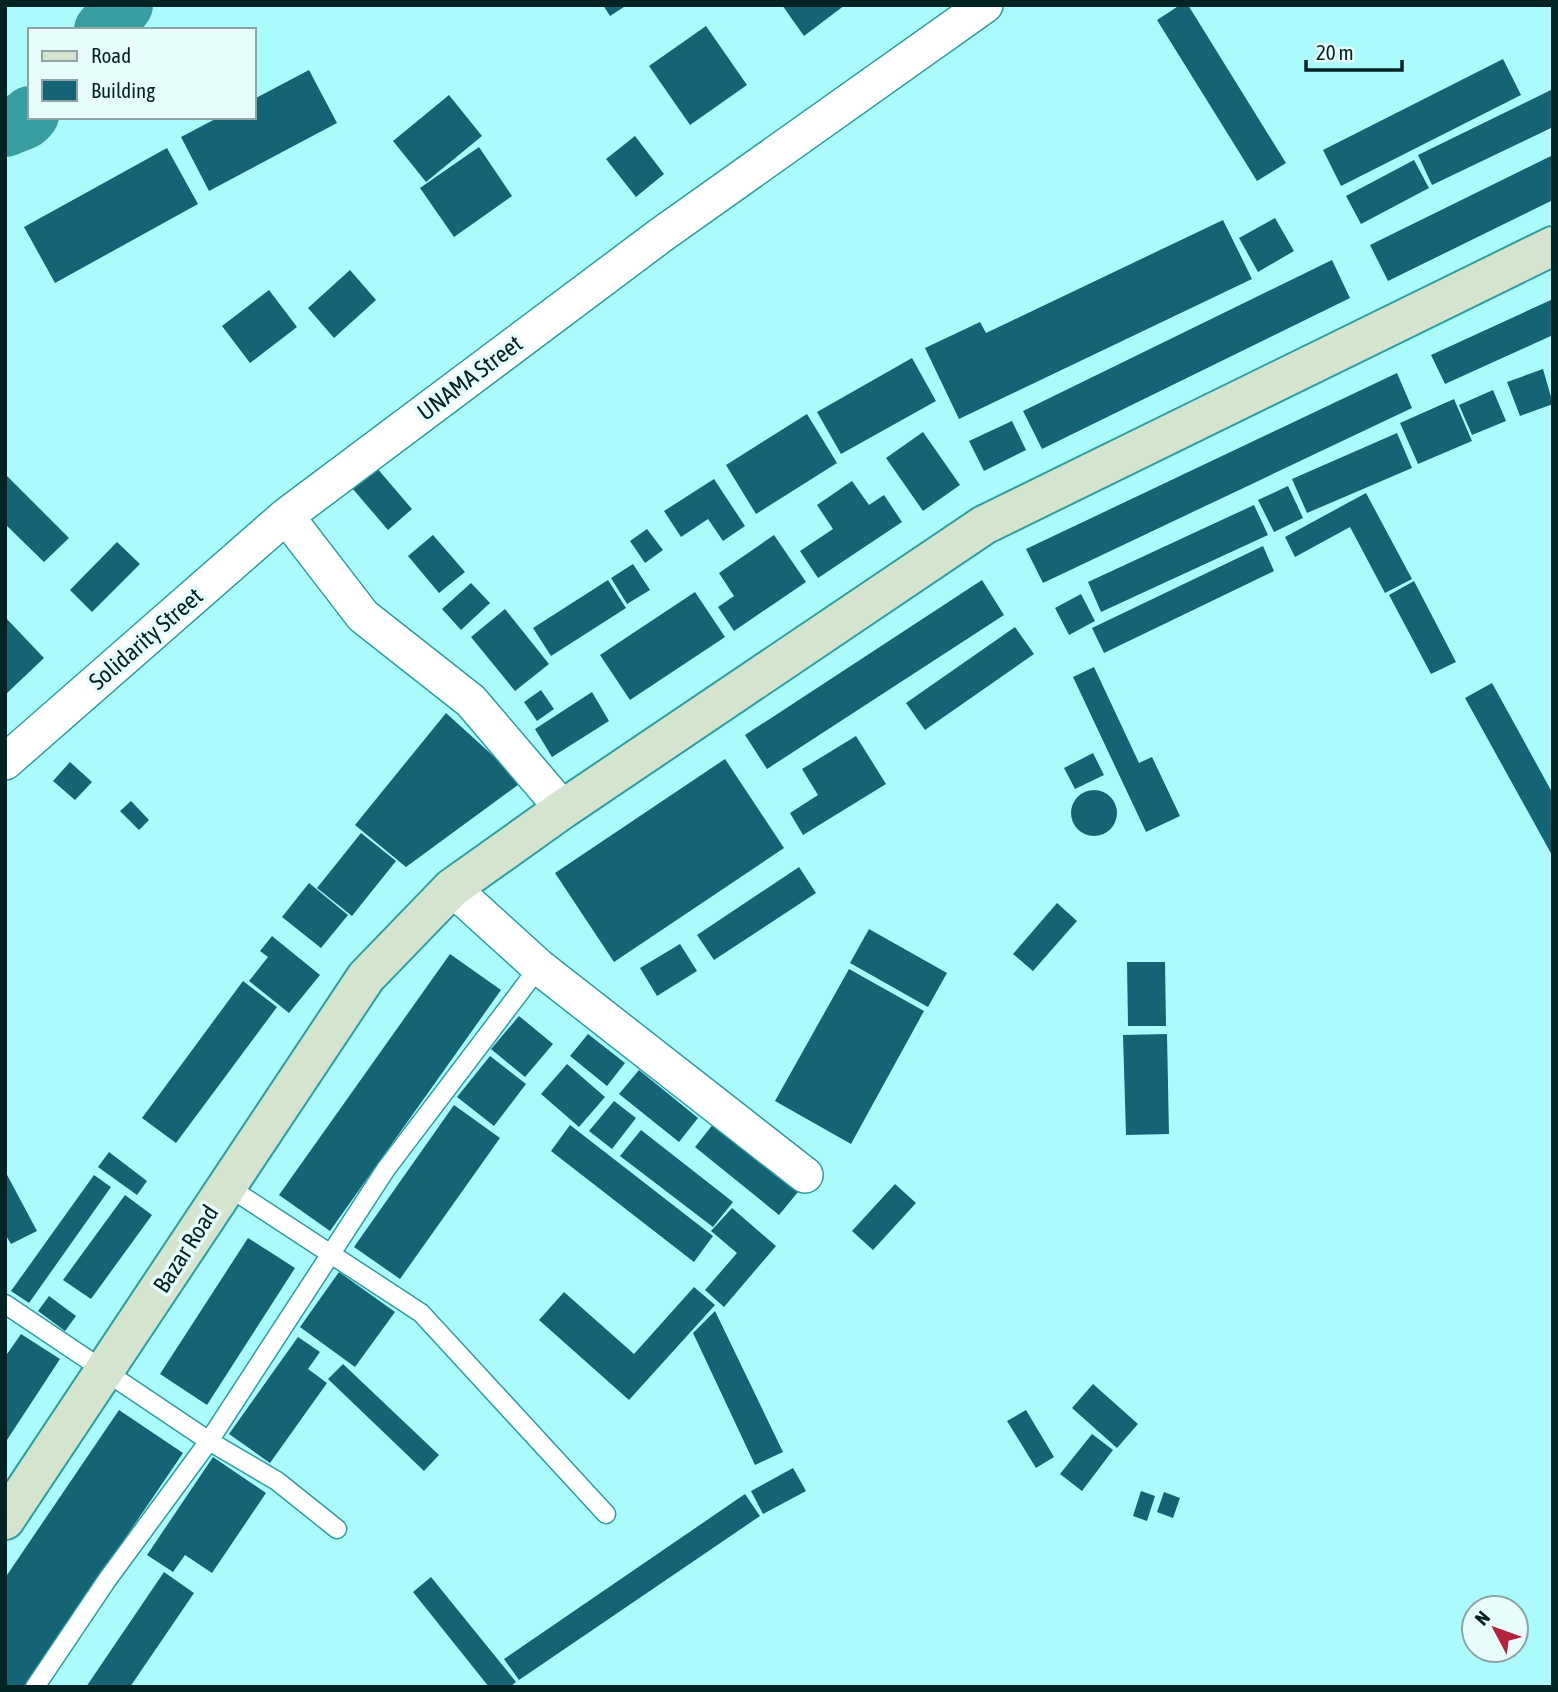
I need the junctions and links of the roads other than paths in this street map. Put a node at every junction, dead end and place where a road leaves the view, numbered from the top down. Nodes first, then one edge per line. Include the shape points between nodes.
1 (985, 5) edge
2 (1553, 246) edge
3 (286, 516) junction
4 (5, 762) edge
5 (563, 809) junction
6 (452, 888) junction
7 (539, 967) junction
8 (805, 1175) dead end
9 (227, 1186) junction
10 (331, 1254) junction
11 (5, 1304) edge
12 (106, 1370) junction
13 (209, 1441) junction
14 (607, 1514) dead end
15 (5, 1520) edge
16 (337, 1529) dead end
17 (35, 1687) edge

1 - 3 street, UNAMA Street via 661,235
2 - 5 main road, Bazar Road via 984,525
3 - 4 street, Solidarity Street
3 - 5 street via 363,617 471,701
5 - 6 main road, Bazar Road
6 - 7 street
6 - 9 main road, Bazar Road via 366,977
7 - 8 street
7 - 10 lane via 386,1169
9 - 10 lane
9 - 12 main road, Bazar Road
10 - 13 lane
10 - 14 lane via 421,1313
11 - 12 lane
12 - 13 lane
12 - 15 main road, Bazar Road
13 - 16 lane via 277,1481
13 - 17 lane

